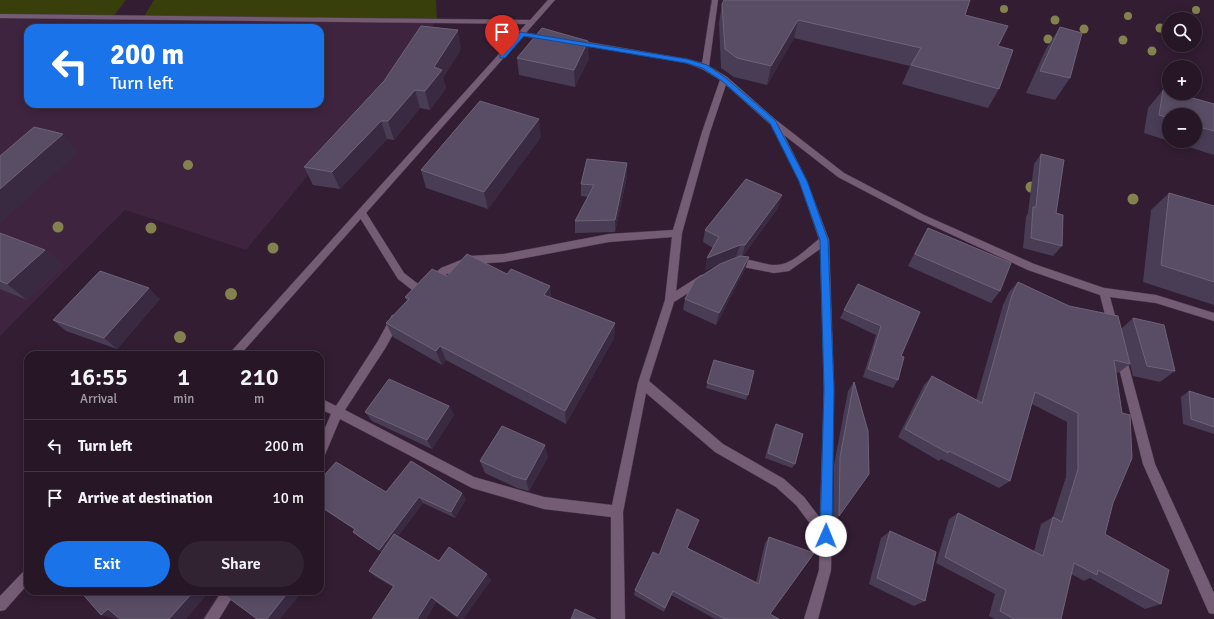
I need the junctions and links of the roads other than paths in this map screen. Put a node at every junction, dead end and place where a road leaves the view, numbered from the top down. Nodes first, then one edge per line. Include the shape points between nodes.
1 (552, 0) edge
2 (715, 0) edge
3 (0, 16) edge
4 (531, 22) junction
5 (522, 34) junction
6 (554, 39) edge
7 (569, 41) edge
8 (704, 67) junction
9 (724, 79) junction
10 (773, 122) junction
11 (362, 213) junction
12 (677, 233) junction
13 (824, 240) junction
14 (726, 267) edge
15 (714, 271) edge
16 (1104, 292) junction
17 (670, 300) junction
18 (403, 307) edge
19 (1214, 316) edge
20 (237, 351) edge
21 (643, 383) junction
22 (324, 405) edge
23 (338, 412) junction
24 (324, 445) edge
25 (618, 512) junction
26 (826, 536) junction
27 (24, 579) edge
28 (1210, 590) edge
29 (227, 595) edge
30 (0, 605) edge
31 (1214, 608) edge
32 (211, 619) edge
33 (618, 619) edge
34 (811, 619) edge

1 - 4 street
2 - 8 street
3 - 4 street
4 - 5 street
5 - 6 street
5 - 11 street
7 - 8 street via 687,61
8 - 9 street
9 - 10 street
9 - 12 street
10 - 13 street via 803,181
10 - 16 street via 841,175 921,217 1031,267
11 - 12 street via 401,276 417,293 444,271 472,260 504,258 609,238
11 - 20 street
12 - 17 street
13 - 14 street via 789,267 774,269 737,262
13 - 26 street via 829,389
15 - 17 street
16 - 19 street via 1156,299
16 - 28 street via 1149,464
17 - 21 street
18 - 23 street
21 - 25 street
21 - 26 street via 719,448 780,483 800,501
22 - 23 street
23 - 24 street
23 - 25 street via 472,482 544,503
25 - 33 street
26 - 34 street via 825,570
27 - 30 street
28 - 31 street
29 - 32 street

